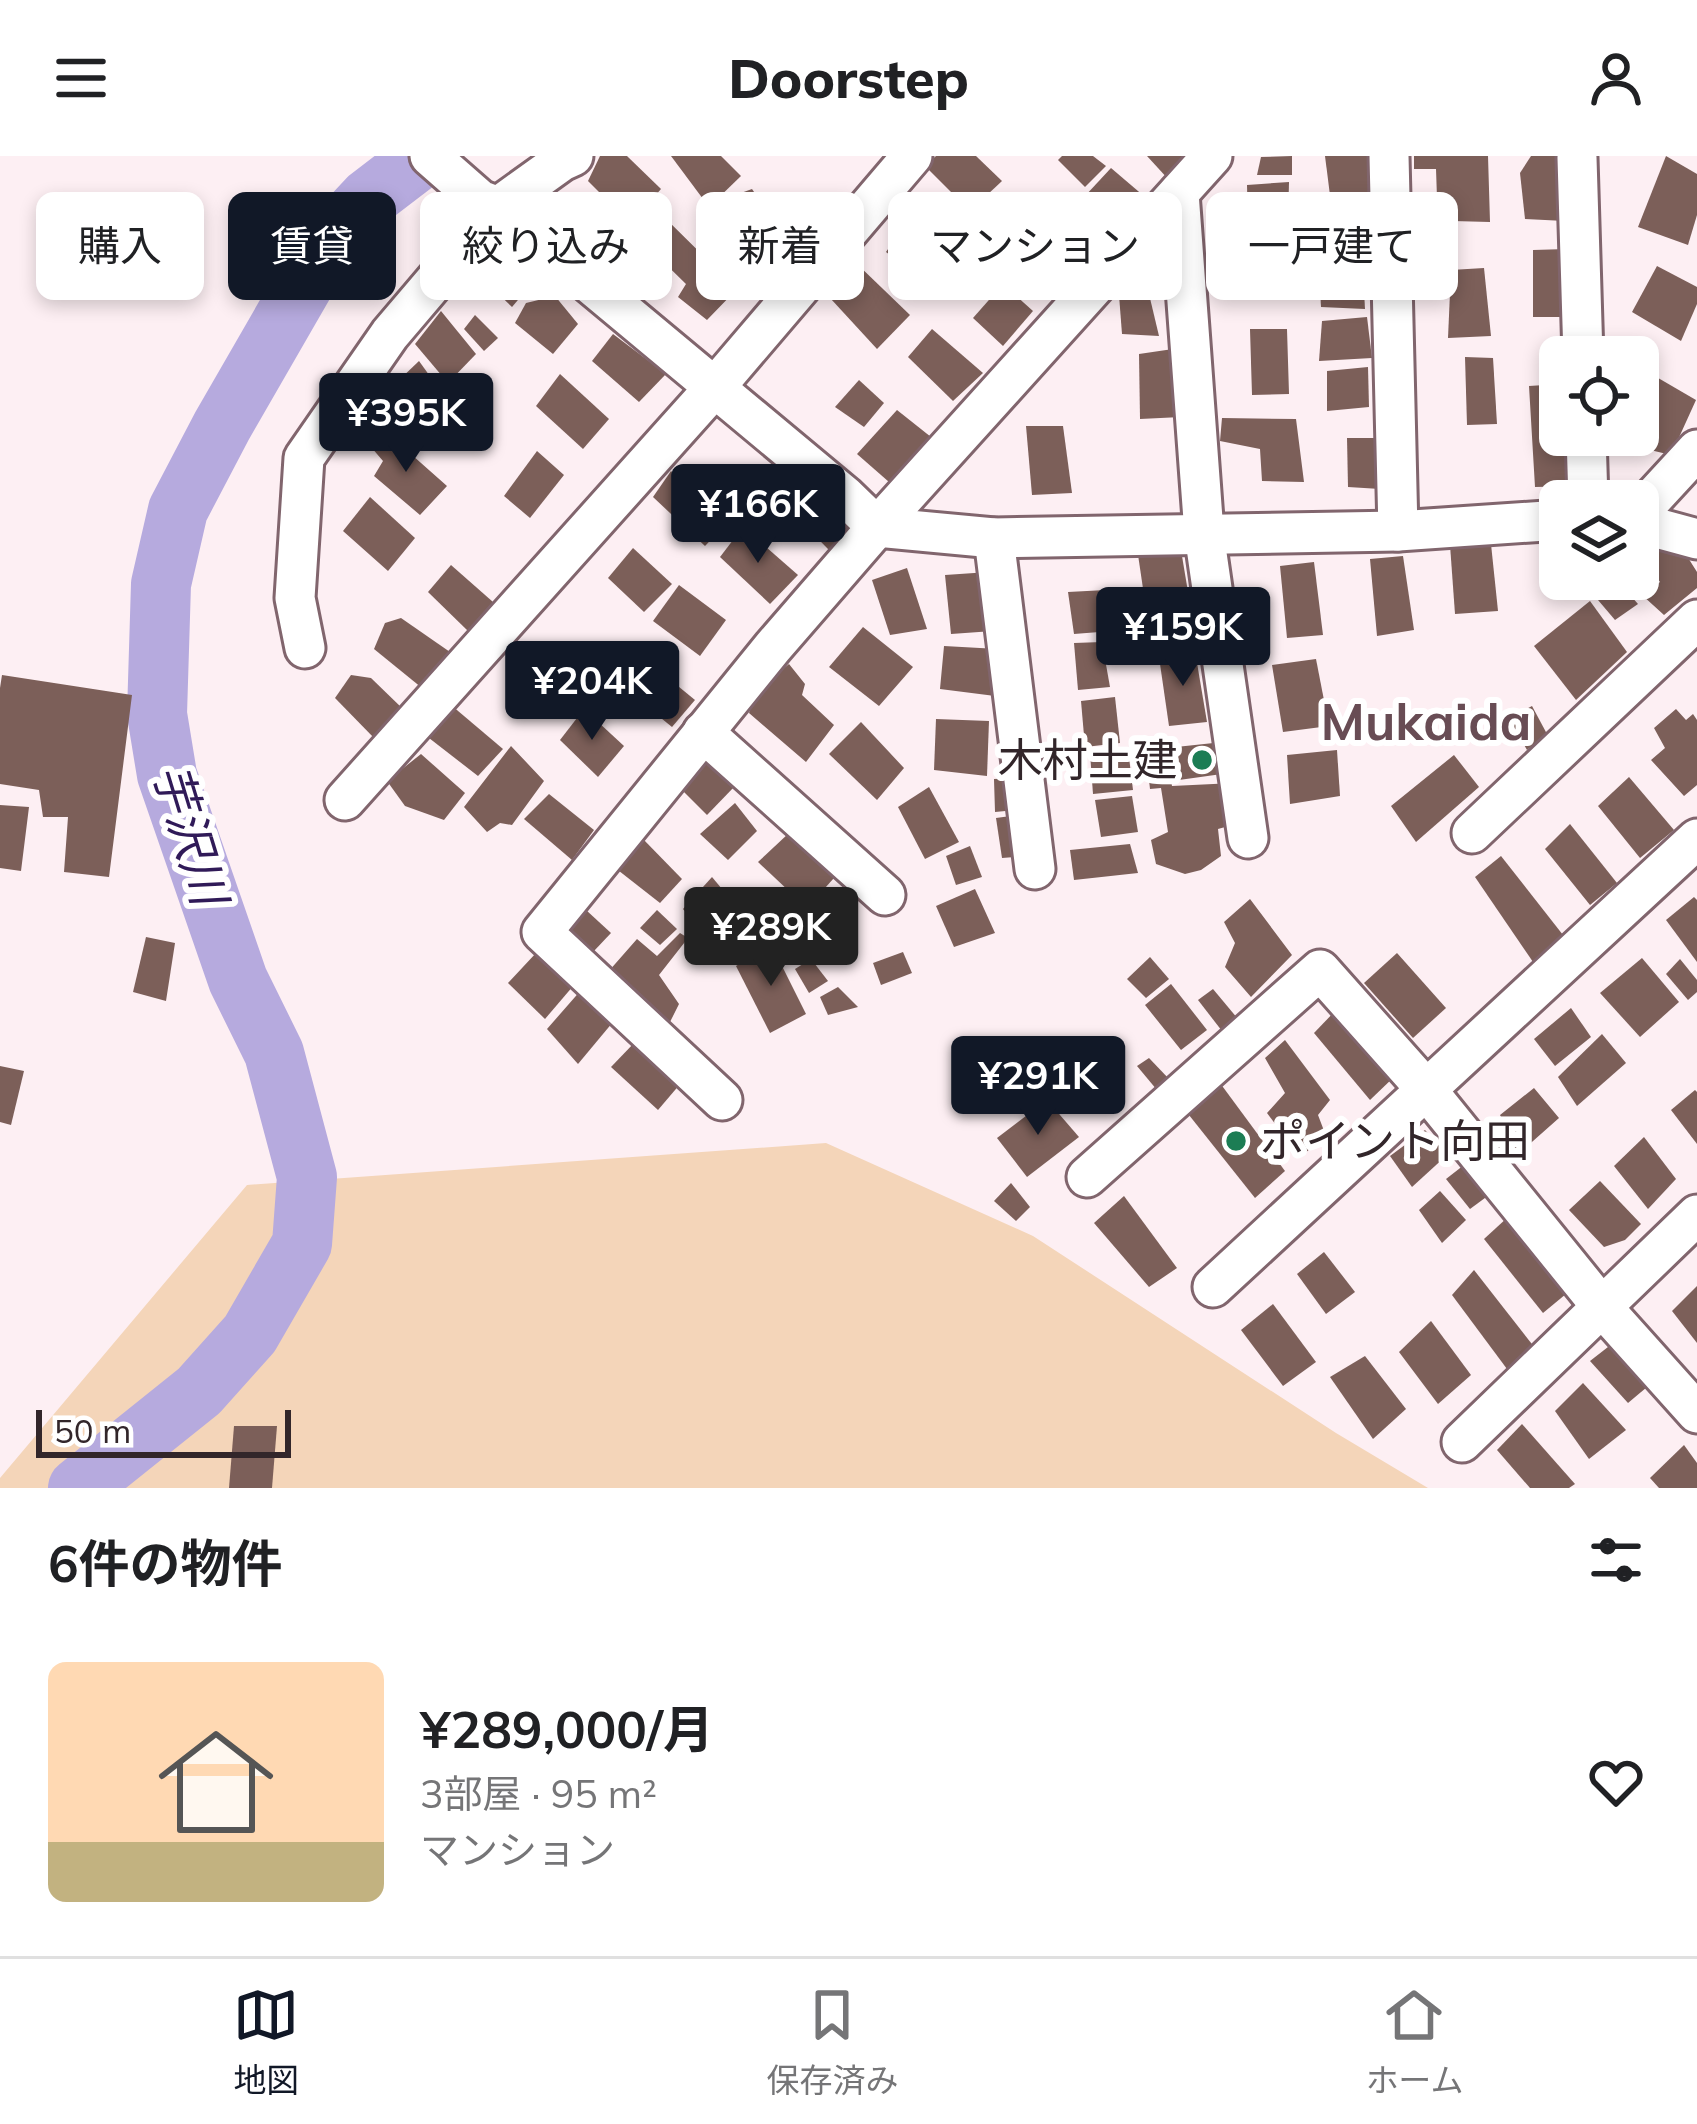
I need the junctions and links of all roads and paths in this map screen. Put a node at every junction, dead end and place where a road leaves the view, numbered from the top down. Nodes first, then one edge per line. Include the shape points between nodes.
1 (430, 156) edge
2 (573, 156) edge
3 (912, 156) edge
4 (1212, 156) edge
5 (1389, 156) edge
6 (1577, 158) edge
7 (475, 192) edge
8 (508, 192) edge
9 (1180, 192) edge
10 (1182, 234) edge
11 (420, 294) edge
12 (609, 300) edge
13 (1082, 300) edge
14 (1582, 336) edge
15 (715, 386) junction
16 (1697, 450) edge
17 (1659, 494) edge
18 (1539, 521) edge
19 (1659, 526) edge
20 (877, 527) junction
21 (1398, 531) junction
22 (1204, 533) junction
23 (994, 538) junction
24 (1697, 539) edge
25 (1697, 620) edge
26 (305, 648) dead end
27 (703, 732) junction
28 (345, 800) dead end
29 (1472, 833) dead end
30 (1248, 838) dead end
31 (1697, 839) edge
32 (1035, 869) dead end
33 (885, 896) dead end
34 (1425, 1088) junction
35 (722, 1100) dead end
36 (1087, 1178) dead end
37 (1697, 1215) edge
38 (1213, 1287) dead end
39 (1602, 1307) junction
40 (1697, 1413) edge
41 (1462, 1442) dead end

1 - 7 street
2 - 8 street
3 - 15 street
4 - 9 street
5 - 21 street
6 - 14 street
10 - 22 street
11 - 26 street via 304,458 295,598
12 - 15 street
13 - 20 street
15 - 20 street
15 - 28 street
16 - 17 street
18 - 21 street
19 - 24 street
20 - 23 street
20 - 27 street
21 - 22 street
22 - 23 street
22 - 30 street
23 - 32 street
25 - 29 street
27 - 33 street
27 - 35 street via 542,932
31 - 34 street
34 - 36 street via 1321,970
34 - 38 street
34 - 39 street
37 - 39 street
39 - 40 street
39 - 41 street

